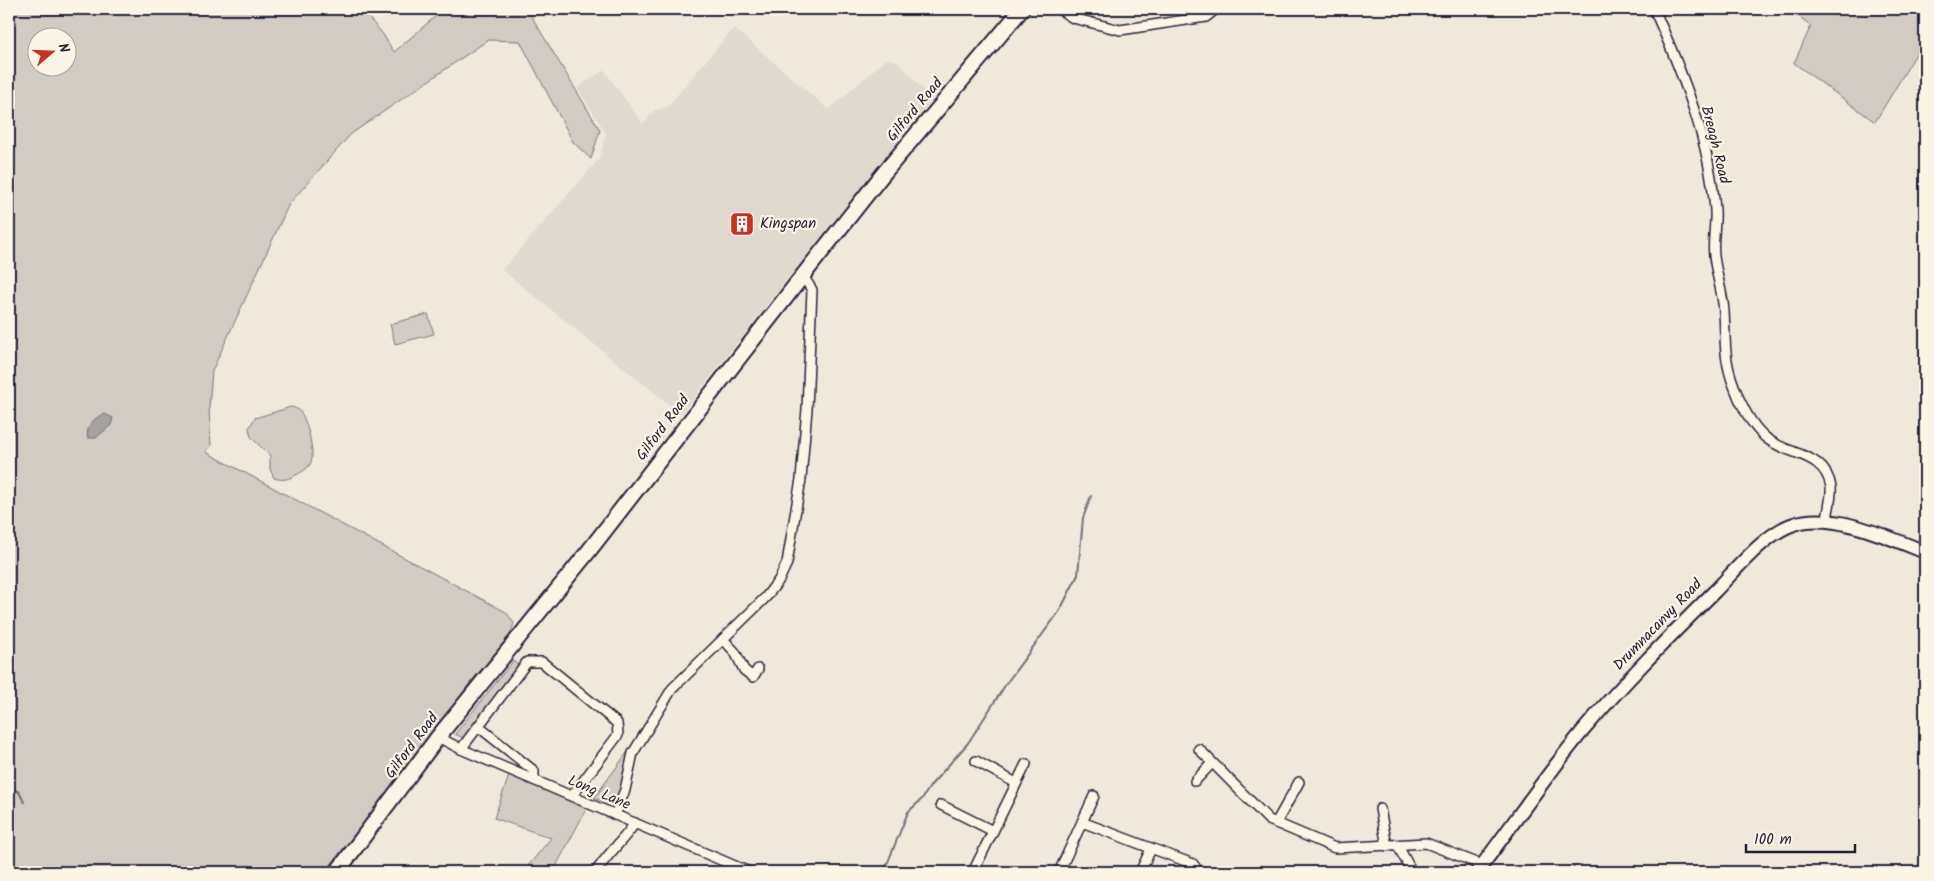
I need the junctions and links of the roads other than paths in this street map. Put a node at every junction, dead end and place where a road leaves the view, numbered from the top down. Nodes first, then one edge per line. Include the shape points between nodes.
1 (1022, 9) edge
2 (1059, 9) edge
3 (1216, 9) edge
4 (1654, 9) edge
5 (803, 276) junction
6 (1827, 520) junction
7 (1925, 552) edge
8 (723, 639) junction
9 (753, 677) dead end
10 (479, 727) junction
11 (438, 736) junction
12 (461, 749) junction
13 (1199, 749) dead end
14 (976, 761) dead end
15 (1212, 763) junction
16 (1026, 764) dead end
17 (534, 780) junction
18 (1195, 781) dead end
19 (1299, 782) dead end
20 (1016, 783) junction
21 (572, 796) junction
22 (1094, 796) dead end
23 (941, 805) dead end
24 (1380, 809) dead end
25 (615, 815) junction
26 (1082, 822) junction
27 (635, 823) junction
28 (1276, 823) junction
29 (993, 831) junction
30 (1387, 846) junction
31 (1398, 846) junction
32 (1151, 849) junction
33 (1479, 869) edge
34 (337, 872) edge
35 (596, 872) edge
36 (749, 872) edge
37 (973, 872) edge
38 (1058, 872) edge
39 (1140, 872) edge
40 (1199, 872) edge
41 (1412, 872) edge

1 - 5 main road, Gilford Road via 883,174
2 - 3 street via 1073,18 1120,30 1206,17
4 - 6 street, Breagh Road via 1679,67 1707,159 1715,211 1714,254 1724,310 1724,356 1734,387 1765,438 1812,458 1825,471 1831,487
5 - 8 street via 812,290 807,409 801,478 787,563 773,588
5 - 11 main road, Gilford Road via 588,552
6 - 7 main road, Drumnacanvy Road
6 - 33 main road, Drumnacanvy Road via 1794,524 1769,539 1652,652 1582,733
8 - 9 street via 736,652 744,670
8 - 25 street via 672,689 663,703 634,753
10 - 12 street
10 - 17 street via 534,771
10 - 21 street via 526,662 542,662 619,729 618,735
11 - 12 street, Long Lane
11 - 34 main road, Gilford Road
12 - 17 street, Long Lane
13 - 15 street
14 - 20 street
15 - 18 street
15 - 28 street via 1269,820
16 - 20 street
17 - 21 street, Long Lane
19 - 28 street
20 - 29 street
21 - 25 street, Long Lane
22 - 26 street
23 - 29 street
24 - 30 street
25 - 27 street, Long Lane
26 - 32 street
26 - 38 street
27 - 35 street
27 - 36 street, Long Lane
28 - 30 street via 1335,848
29 - 37 street
30 - 31 street
31 - 33 street via 1426,843
31 - 41 street
32 - 39 street
32 - 40 street via 1193,864

